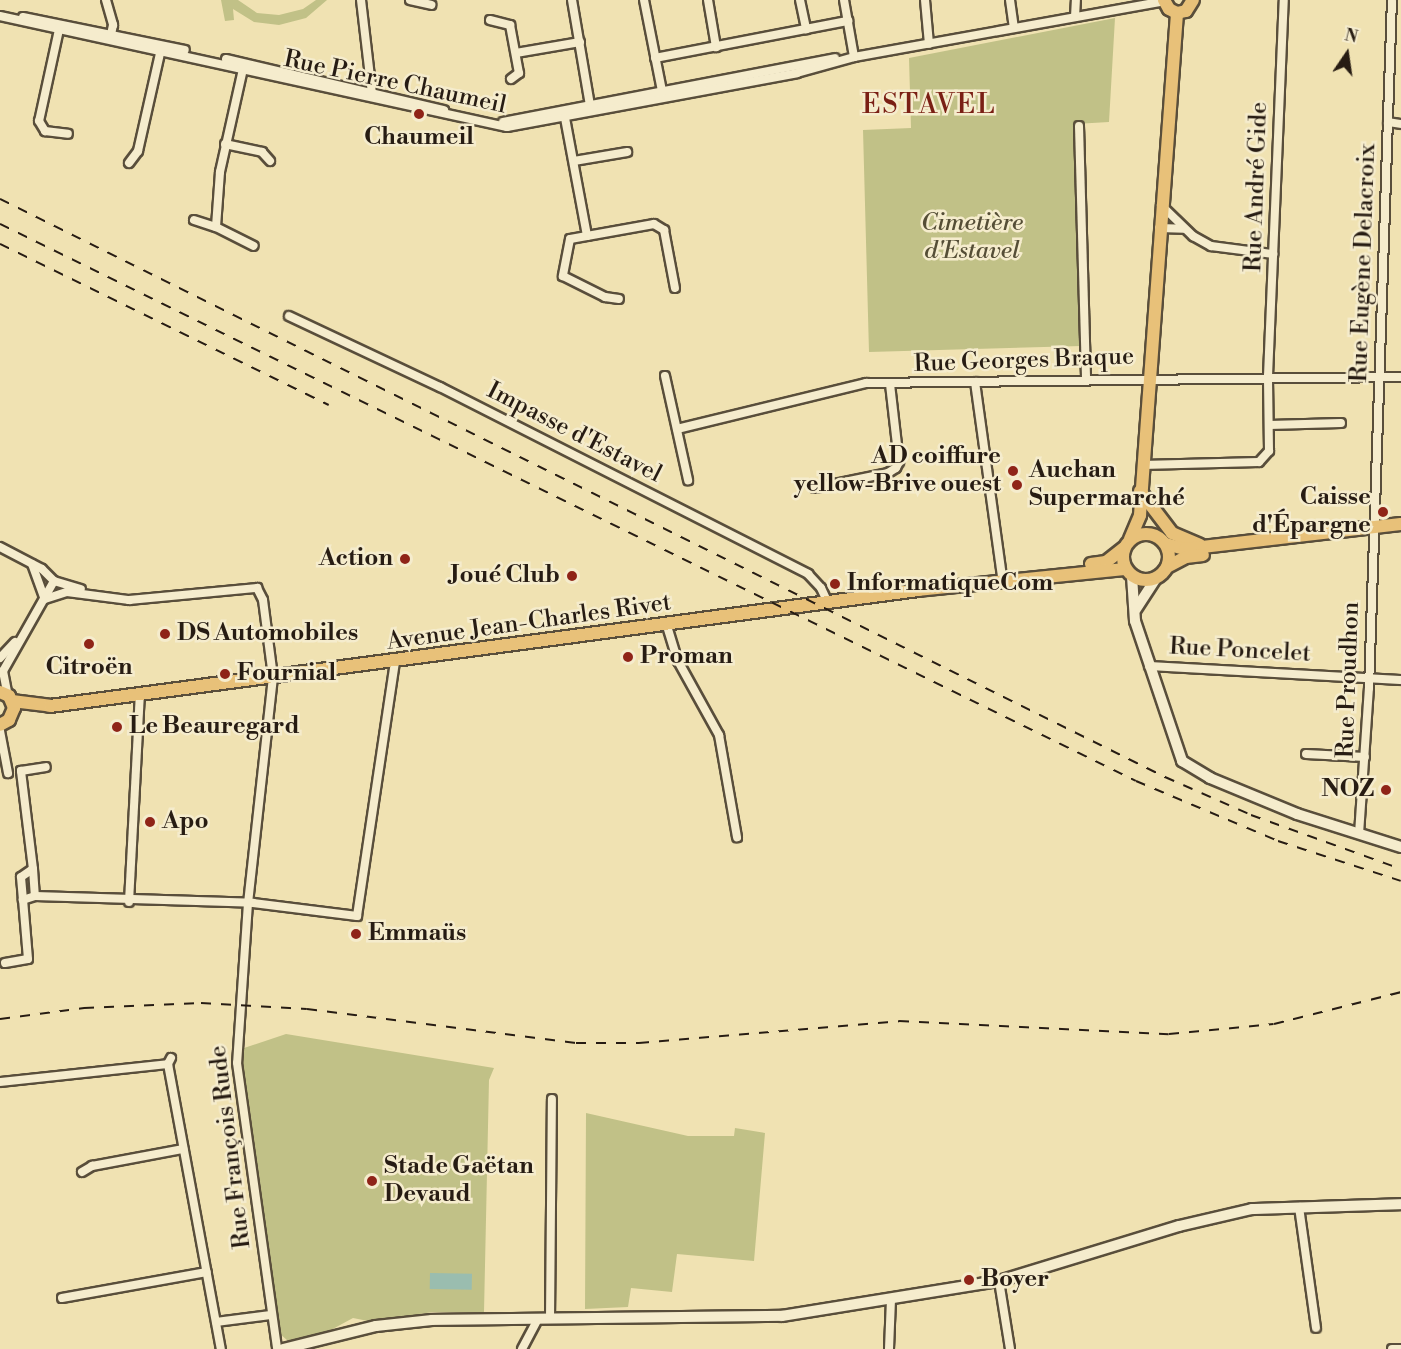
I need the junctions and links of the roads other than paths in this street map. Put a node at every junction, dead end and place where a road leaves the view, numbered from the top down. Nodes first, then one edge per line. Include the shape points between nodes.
1 (106, 0) edge
2 (361, 0) edge
3 (411, 0) edge
4 (572, 0) edge
5 (644, 0) edge
6 (708, 0) edge
7 (800, 0) edge
8 (844, 0) edge
9 (925, 0) edge
10 (1010, 0) edge
11 (1076, 0) edge
12 (1164, 0) edge
13 (1193, 0) edge
14 (1284, 0) edge
15 (1392, 0) edge
16 (431, 5) dead end
17 (1177, 13) junction
18 (0, 14) edge
19 (1075, 17) junction
20 (490, 20) dead end
21 (848, 21) junction
22 (59, 26) junction
23 (1014, 28) junction
24 (806, 29) junction
25 (110, 39) junction
26 (580, 42) junction
27 (928, 44) junction
28 (716, 46) junction
29 (161, 48) junction
30 (516, 53) junction
31 (854, 57) junction
32 (655, 58) junction
33 (243, 69) junction
34 (511, 79) dead end
35 (372, 95) junction
36 (663, 95) junction
37 (590, 105) junction
38 (572, 108) junction
39 (602, 111) junction
40 (565, 118) junction
41 (1388, 123) junction
42 (1401, 124) edge
43 (1079, 126) dead end
44 (68, 134) dead end
45 (225, 144) junction
46 (627, 152) dead end
47 (270, 161) dead end
48 (573, 161) junction
49 (129, 163) dead end
50 (1161, 205) junction
51 (194, 220) dead end
52 (1160, 224) junction
53 (216, 227) junction
54 (1184, 229) junction
55 (587, 236) junction
56 (255, 246) dead end
57 (1273, 254) junction
58 (675, 288) dead end
59 (619, 298) dead end
60 (289, 316) dead end
61 (1379, 375) junction
62 (665, 376) dead end
63 (1268, 376) junction
64 (1401, 376) edge
65 (1149, 377) junction
66 (1086, 378) junction
67 (975, 382) junction
68 (890, 384) junction
69 (1341, 423) dead end
70 (1269, 425) junction
71 (677, 429) junction
72 (1142, 465) junction
73 (688, 480) dead end
74 (815, 488) dead end
75 (1140, 491) junction
76 (1140, 515) junction
77 (1401, 524) edge
78 (1374, 528) junction
79 (1351, 531) junction
80 (1156, 535) junction
81 (1127, 544) junction
82 (1166, 544) junction
83 (1207, 546) junction
84 (0, 547) edge
85 (1167, 567) junction
86 (1129, 572) junction
87 (42, 573) junction
88 (1156, 578) junction
89 (1003, 579) junction
90 (57, 583) junction
91 (94, 594) junction
92 (45, 599) junction
93 (828, 603) junction
94 (1134, 614) junction
95 (667, 626) junction
96 (19, 638) junction
97 (0, 658) edge
98 (396, 662) junction
99 (1149, 666) junction
100 (273, 677) junction
101 (1368, 679) junction
102 (1401, 680) edge
103 (140, 694) junction
104 (7, 696) edge
105 (50, 706) junction
106 (4, 723) edge
107 (0, 731) edge
108 (1306, 754) dead end
109 (1365, 757) junction
110 (46, 767) dead end
111 (8, 773) dead end
112 (1359, 834) junction
113 (737, 837) dead end
114 (1401, 847) edge
115 (33, 869) junction
116 (34, 896) junction
117 (23, 900) junction
118 (129, 902) junction
119 (248, 903) junction
120 (5, 963) dead end
121 (0, 1082) edge
122 (552, 1099) dead end
123 (183, 1149) junction
124 (82, 1172) dead end
125 (1401, 1204) edge
126 (1299, 1207) junction
127 (207, 1272) junction
128 (999, 1281) junction
129 (62, 1298) dead end
130 (891, 1299) junction
131 (271, 1315) junction
132 (543, 1319) junction
133 (216, 1322) junction
134 (1316, 1328) dead end
135 (221, 1349) edge
136 (277, 1349) edge
137 (283, 1349) edge
138 (522, 1349) edge
139 (889, 1349) edge
140 (1010, 1349) edge
141 (1392, 1349) edge
142 (1401, 1349) edge

1 - 25 street via 113,25
2 - 35 street
3 - 16 street
4 - 26 street
5 - 32 street
6 - 28 street
7 - 24 street
8 - 21 street
9 - 27 street
10 - 23 street
11 - 19 street
12 - 17 main road
12 - 19 street, Rue Pierre Chaumeil
13 - 17 main road via 1186,11
14 - 57 street, Rue André Gide
15 - 41 street, Rue Eugène Delacroix
17 - 50 main road
18 - 22 street, Rue Pierre Chaumeil
19 - 23 street, Rue Pierre Chaumeil
20 - 30 street via 510,25
21 - 24 street
21 - 31 street
22 - 25 street, Rue Pierre Chaumeil
22 - 44 street via 39,121 45,131
23 - 27 street, Rue Pierre Chaumeil
24 - 28 street
25 - 29 street, Rue Pierre Chaumeil
26 - 30 street
26 - 37 street
27 - 31 street, Rue Pierre Chaumeil
28 - 32 street
29 - 33 street, Rue Pierre Chaumeil
29 - 35 street, Rue Pierre Chaumeil
29 - 49 street via 138,151
30 - 34 street via 519,73
31 - 36 street, Rue Pierre Chaumeil via 797,73
32 - 36 street
33 - 35 street, Rue Pierre Chaumeil
33 - 45 street
35 - 38 street, Rue Pierre Chaumeil via 492,122 510,122
35 - 40 street, Rue Pierre Chaumeil via 491,127 516,127
36 - 37 street, Rue Pierre Chaumeil
36 - 39 street, Rue Pierre Chaumeil
37 - 38 street, Rue Pierre Chaumeil
37 - 39 street
38 - 40 street
39 - 40 street, Rue Pierre Chaumeil
40 - 48 street
41 - 42 street
41 - 61 street, Rue Eugène Delacroix
43 - 66 street
45 - 47 street via 262,152
45 - 53 street
46 - 48 street
48 - 55 street
50 - 52 main road
50 - 54 street via 1172,211
51 - 53 street
52 - 54 street
52 - 65 main road
53 - 56 street
54 - 57 street via 1211,246
55 - 58 street via 654,224 664,230
55 - 59 street via 570,239 563,276 605,297
57 - 63 street, Rue André Gide
60 - 93 street, Impasse d'Estavel via 440,387 808,574
61 - 63 street, Rue Georges Braque
61 - 64 street, Rue Georges Braque
61 - 78 street, Rue Eugène Delacroix
62 - 71 street
63 - 65 street, Rue Georges Braque
63 - 70 street, Rue André Gide
65 - 66 street, Rue Georges Braque
65 - 72 main road
66 - 67 street, Rue Georges Braque
67 - 68 street, Rue Georges Braque
67 - 89 street
68 - 71 street, Rue Georges Braque via 845,387
68 - 74 street via 899,462 896,468
69 - 70 street
70 - 72 street, Rue André Gide via 1269,451 1259,462
71 - 73 street
72 - 75 main road
75 - 76 main road
75 - 83 main road via 1172,533
76 - 80 main road
76 - 81 main road
77 - 78 main road
78 - 79 main road
78 - 101 street, Rue Proudhon
79 - 83 main road
79 - 85 main road via 1336,538 1186,557
80 - 81 main road via 1143,533
80 - 82 main road
81 - 86 main road
81 - 89 main road via 1107,562
82 - 83 main road via 1179,549
82 - 85 main road
84 - 87 street
85 - 88 main road
86 - 88 main road via 1144,580
86 - 89 main road
86 - 94 main road
87 - 90 street
87 - 92 street
88 - 94 main road
89 - 93 main road, Avenue Jean-Charles Rivet
90 - 91 street
90 - 92 street
91 - 92 street via 67,592
91 - 100 street, Rue François Rude via 129,600 257,588
92 - 96 street
93 - 95 main road, Avenue Jean-Charles Rivet
94 - 99 main road
95 - 98 main road, Avenue Jean-Charles Rivet
95 - 113 street via 678,661 719,735
96 - 97 street
96 - 104 street via 3,671
98 - 100 main road, Avenue Jean-Charles Rivet
98 - 119 street via 357,916
99 - 101 street, Rue Poncelet
99 - 112 main road via 1182,761 1210,778 1297,814
100 - 103 main road, Avenue Jean-Charles Rivet
100 - 119 street, Rue François Rude
101 - 102 street, Rue Poncelet
101 - 109 street, Rue Proudhon
103 - 105 main road, Avenue Jean-Charles Rivet
103 - 118 street
104 - 105 main road, Avenue Jean-Charles Rivet
104 - 106 main road via 14,708
105 - 106 main road, Avenue Jean-Charles Rivet
107 - 111 street
108 - 109 street
109 - 112 street, Rue Proudhon
110 - 115 street via 21,771
112 - 114 main road
115 - 116 street
115 - 117 street via 21,877
116 - 117 street
116 - 118 street
117 - 120 street via 28,959
118 - 119 street
119 - 131 street, Rue François Rude via 237,1063
121 - 123 street via 170,1061
122 - 132 street
123 - 124 street via 92,1166
123 - 127 street
125 - 126 main road
126 - 128 main road via 1252,1209 1212,1218
126 - 134 street
127 - 129 street
127 - 133 street
128 - 130 main road
128 - 140 street
130 - 132 main road via 782,1316
130 - 139 street
131 - 133 street
131 - 136 street, Rue François Rude
132 - 137 main road via 432,1320 376,1326
132 - 138 street
133 - 135 street
141 - 142 street

